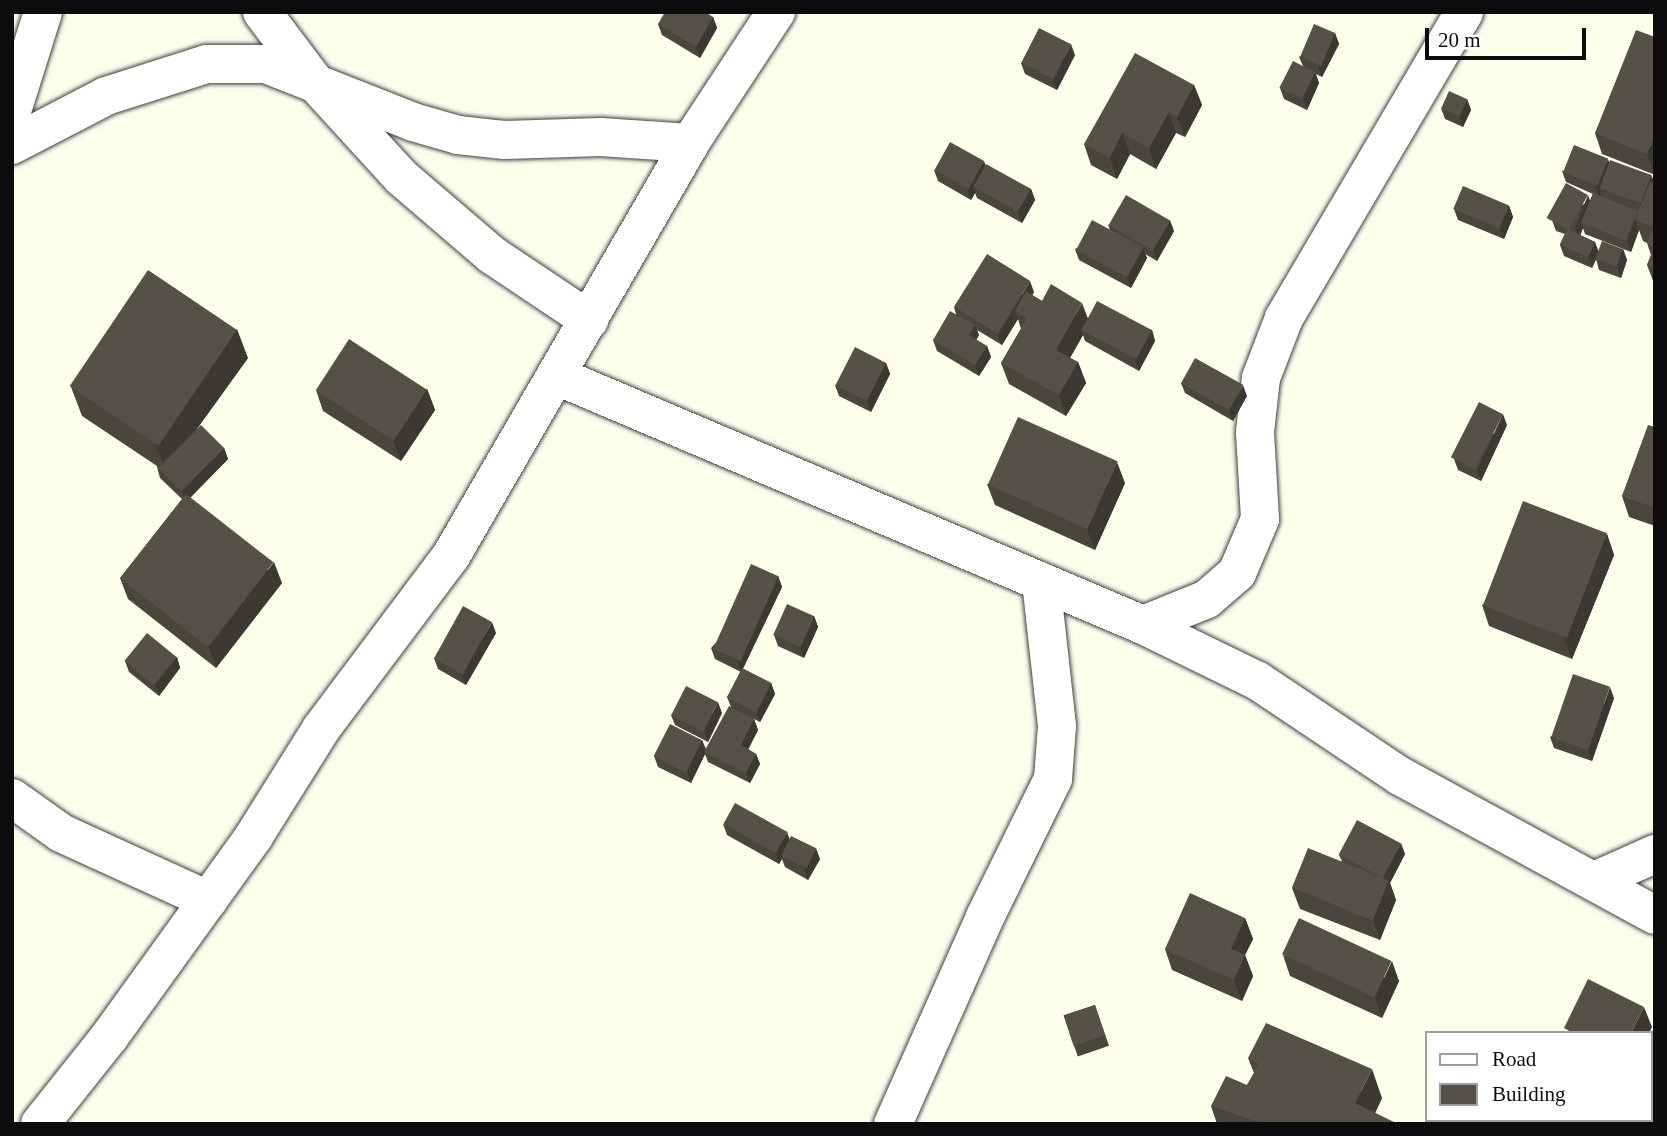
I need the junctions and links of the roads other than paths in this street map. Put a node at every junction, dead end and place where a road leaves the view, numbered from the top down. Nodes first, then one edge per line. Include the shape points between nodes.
1 (43, 12) edge
2 (262, 12) edge
3 (776, 12) edge
4 (1464, 12) edge
5 (317, 85) junction
6 (12, 111) edge
7 (690, 143) junction
8 (12, 145) edge
9 (589, 320) junction
10 (557, 376) junction
11 (1041, 582) junction
12 (1143, 625) junction
13 (12, 798) edge
14 (1655, 854) edge
15 (1594, 881) junction
16 (208, 900) junction
17 (1655, 915) edge
18 (40, 1124) edge
19 (893, 1124) edge

1 - 6 street
2 - 5 street
3 - 7 street
4 - 12 street via 1284,317 1261,378 1255,432 1260,519 1237,573 1207,598
5 - 7 street via 457,135
5 - 8 street via 266,64 207,64 106,96
5 - 9 street via 445,218
7 - 9 street
9 - 10 street
10 - 11 street
10 - 16 street via 452,555 321,729
11 - 12 street
11 - 19 street via 1058,726 1053,779
12 - 15 street via 1258,681 1400,776
13 - 16 street via 61,833
14 - 15 street
15 - 17 street
16 - 18 street

